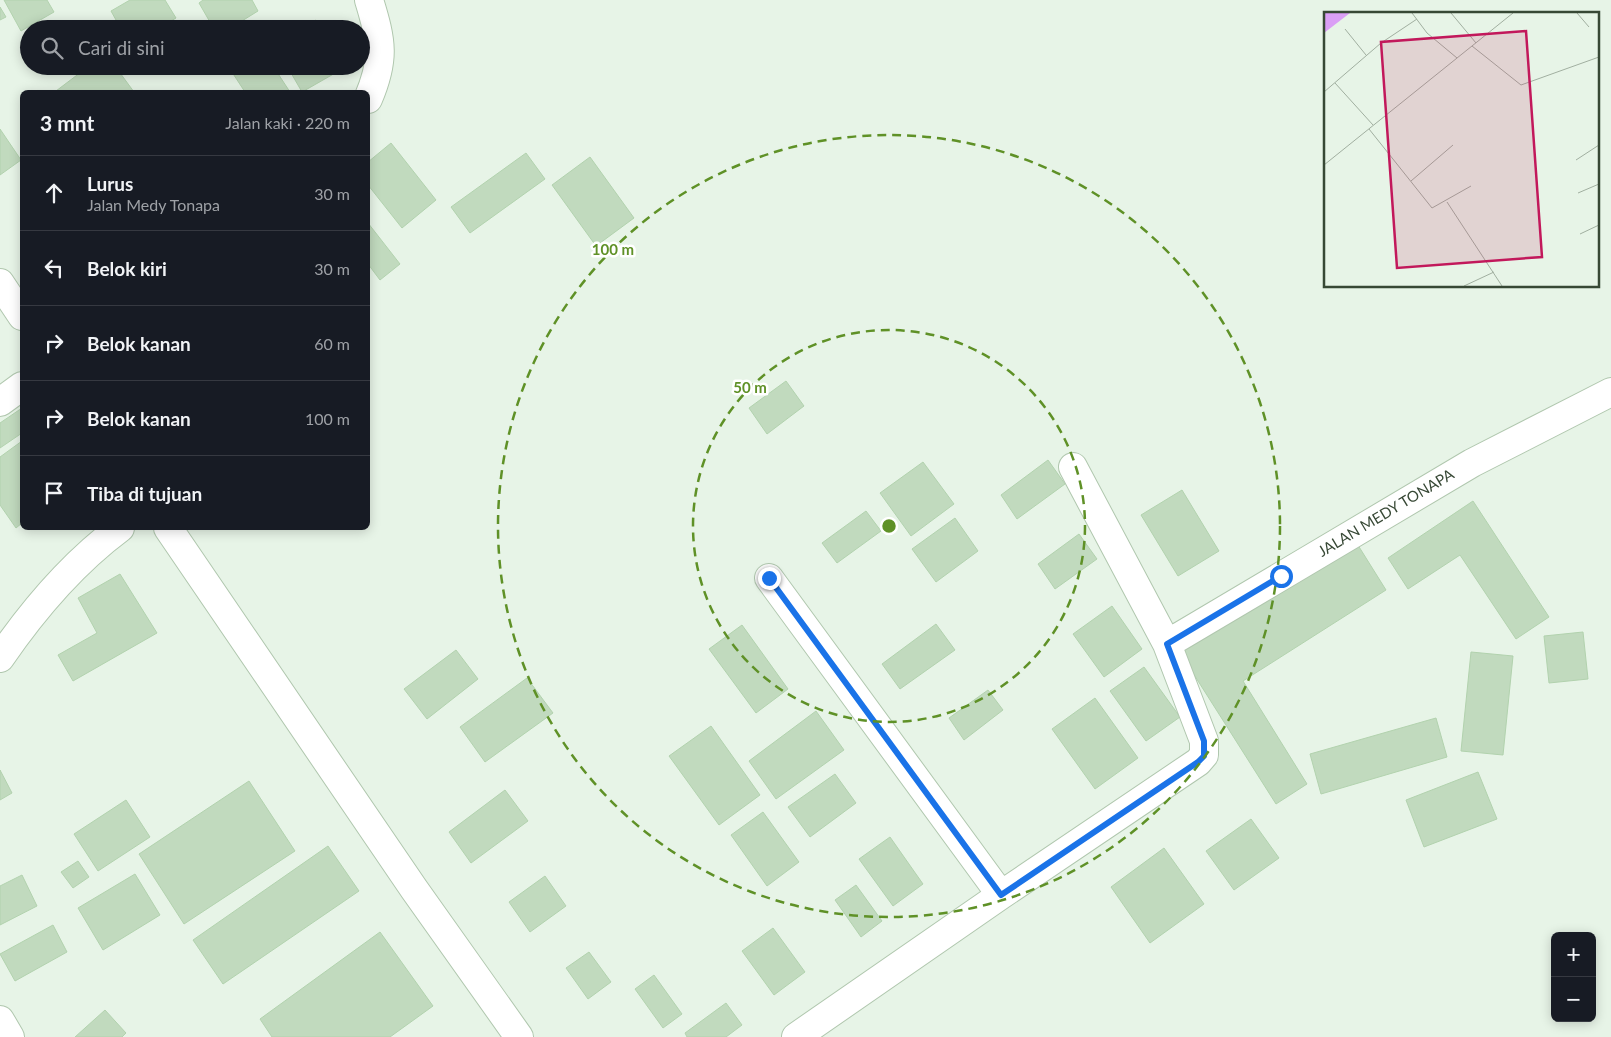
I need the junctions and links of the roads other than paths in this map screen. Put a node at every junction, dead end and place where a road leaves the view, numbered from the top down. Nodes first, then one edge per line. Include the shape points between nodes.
1 (369, 0) edge
2 (370, 94) edge
3 (0, 283) edge
4 (20, 313) edge
5 (20, 387) edge
6 (1611, 392) edge
7 (0, 402) edge
8 (1073, 467) dead end
9 (117, 530) edge
10 (169, 530) edge
11 (769, 578) dead end
12 (1167, 644) junction
13 (0, 658) edge
14 (1001, 895) junction
15 (0, 1020) edge
16 (10, 1037) edge
17 (519, 1037) edge
18 (796, 1037) edge

1 - 2 street via 381,62
3 - 4 street
5 - 7 street
6 - 12 street, JALAN MEDY TONAPA via 1472,463
8 - 12 street
9 - 13 street via 72,570
10 - 17 street
11 - 14 street
12 - 14 street via 1204,741 1204,756
14 - 18 street
15 - 16 street

